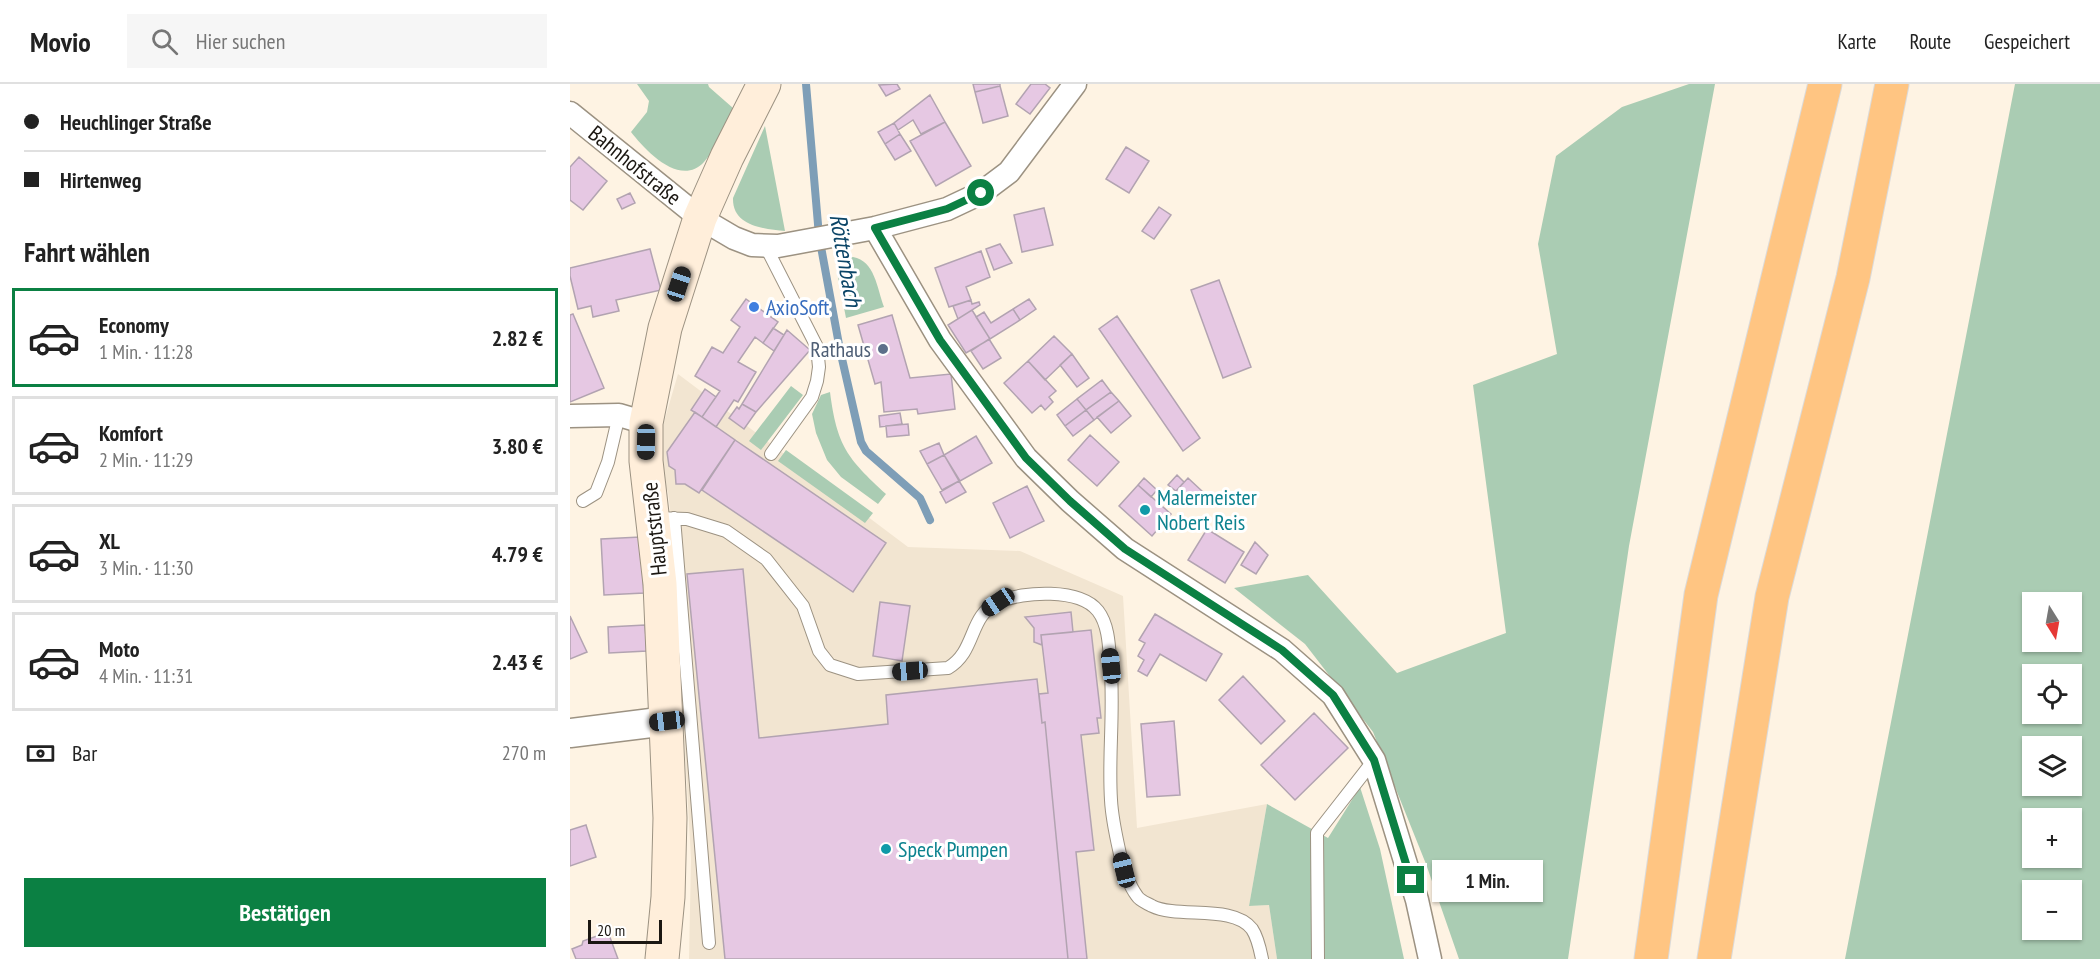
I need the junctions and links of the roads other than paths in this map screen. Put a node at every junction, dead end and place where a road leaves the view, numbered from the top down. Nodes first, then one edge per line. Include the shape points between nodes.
1 (764, 84) edge
2 (1075, 84) edge
3 (1825, 84) edge
4 (1892, 84) edge
5 (570, 113) edge
6 (700, 218) junction
7 (875, 228) junction
8 (772, 247) junction
9 (570, 416) edge
10 (632, 419) junction
11 (771, 454) dead end
12 (583, 501) dead end
13 (664, 518) junction
14 (667, 721) junction
15 (570, 733) edge
16 (1374, 760) junction
17 (708, 943) dead end
18 (662, 959) edge
19 (1262, 959) edge
20 (1317, 959) edge
21 (1430, 959) edge
22 (1651, 959) edge
23 (1714, 959) edge

1 - 6 main road, Hauptstraße
2 - 7 street via 1009,172 981,193 947,209
3 - 22 highway via 1701,595
4 - 23 highway via 1853,278 1772,597
5 - 6 street, Bahnhofstraße
6 - 8 street, Bahnhofstraße via 734,238
6 - 10 main road, Hauptstraße
7 - 8 street
7 - 16 street via 940,340 1026,458 1125,549 1282,650 1333,695
8 - 11 lane via 817,347 819,367 812,397
9 - 10 street
10 - 12 lane via 596,493
10 - 13 main road, Hauptstraße
13 - 14 main road, Hauptstraße via 660,584
13 - 17 lane
13 - 19 lane via 687,519 726,531 766,559 803,606 819,651 831,665 858,674 948,668 959,662 984,611 1019,596 1068,596 1098,610 1109,643 1113,689 1111,801 1124,870 1138,898 1161,910 1235,918 1251,927
14 - 15 street
14 - 18 main road, Hauptstraße via 670,818
16 - 20 lane via 1317,833
16 - 21 street via 1417,900

